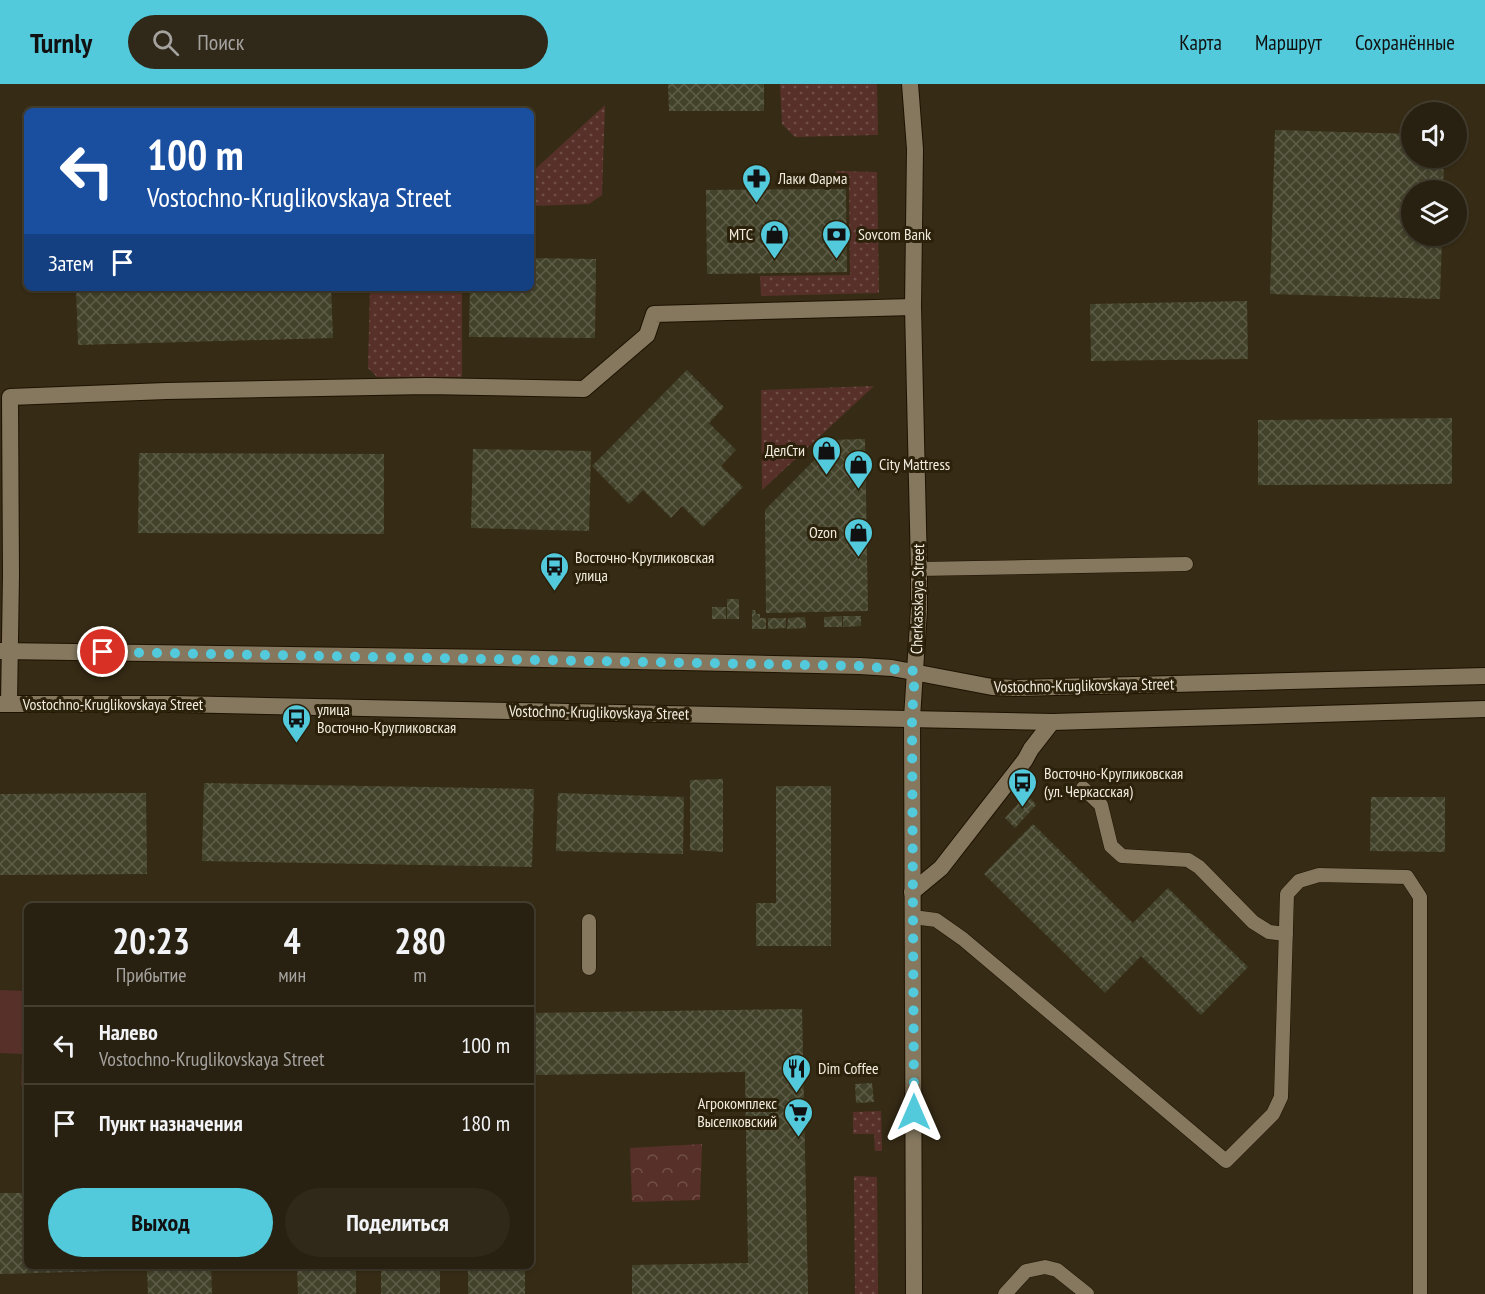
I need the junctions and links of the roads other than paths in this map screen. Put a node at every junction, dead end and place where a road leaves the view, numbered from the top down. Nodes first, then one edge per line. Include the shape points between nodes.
1 (910, 84) edge
2 (913, 307) junction
3 (1186, 564) dead end
4 (919, 569) junction
5 (5, 651) edge
6 (915, 671) junction
7 (1485, 676) edge
8 (4, 704) edge
9 (1485, 709) edge
10 (912, 718) junction
11 (1052, 722) junction
12 (1083, 788) dead end
13 (912, 892) junction
14 (912, 917) junction
15 (589, 921) dead end
16 (1286, 934) junction
17 (589, 968) dead end
18 (914, 1294) edge
19 (1005, 1294) edge
20 (1087, 1294) edge
21 (1420, 1294) edge

1 - 2 street, Cherkasskaya Street via 915,149
2 - 4 street, Cherkasskaya Street
2 - 5 street via 654,314 647,335 584,389 394,386 10,397
3 - 4 lane
4 - 6 street, Cherkasskaya Street
5 - 6 street, Vostochno-Kruglikovskaya Street via 499,658 860,666
5 - 8 street
6 - 7 street, Vostochno-Kruglikovskaya Street via 1016,688
6 - 10 street, Cherkasskaya Street
8 - 10 street, Vostochno-Kruglikovskaya Street
9 - 11 street, Vostochno-Kruglikovskaya Street
10 - 11 street, Vostochno-Kruglikovskaya Street
10 - 13 street, Cherkasskaya Street
11 - 13 street via 941,868
12 - 16 lane via 1101,805 1112,846 1122,856 1188,860 1253,922 1269,932
13 - 14 street, Cherkasskaya Street
14 - 16 lane via 936,920 963,939 1226,1161 1273,1114 1281,1097
14 - 18 street, Cherkasskaya Street
15 - 17 lane
16 - 21 lane via 1287,894 1299,880 1319,875 1407,877 1420,897
19 - 20 lane via 1026,1271 1045,1267 1057,1270

